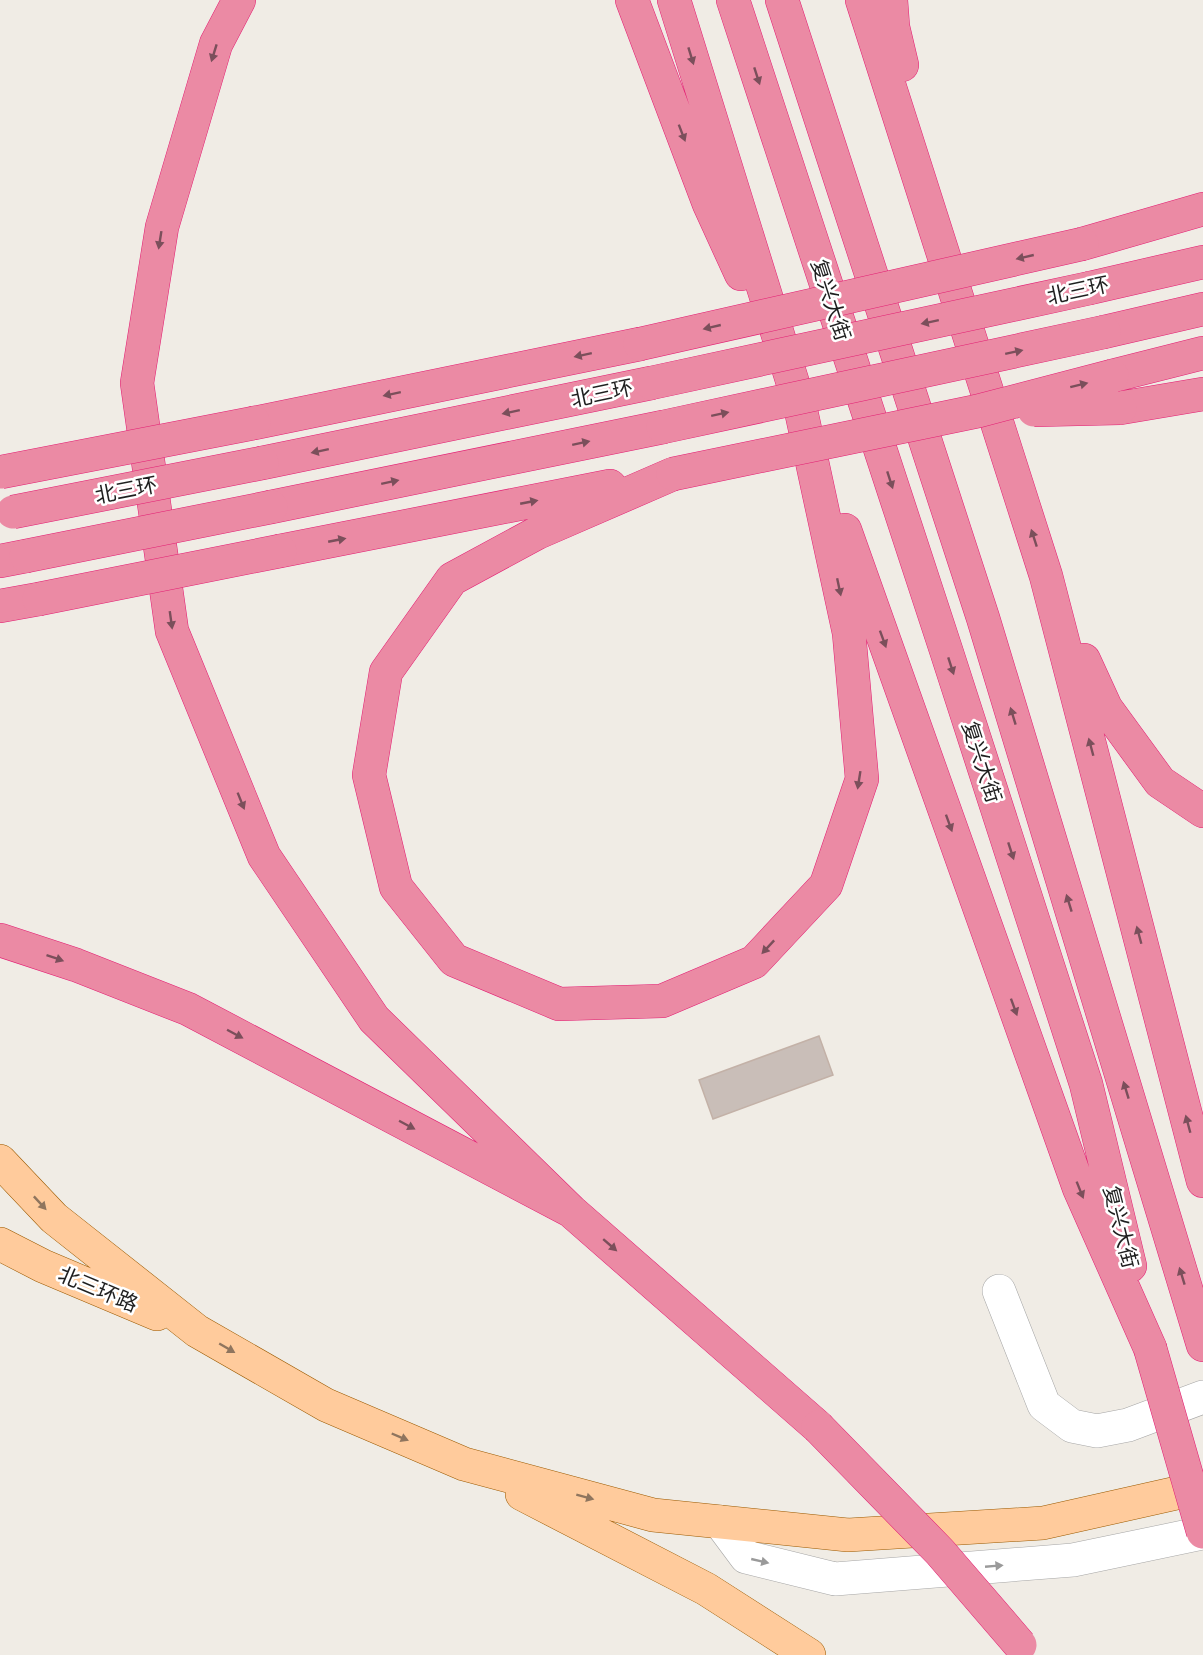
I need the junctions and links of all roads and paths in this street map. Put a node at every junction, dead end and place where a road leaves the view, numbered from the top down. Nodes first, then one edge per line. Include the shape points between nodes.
1 (239, 0) edge
2 (632, 0) edge
3 (674, 0) edge
4 (733, 0) edge
5 (782, 0) edge
6 (870, 3) edge
7 (1203, 209) edge
8 (1203, 262) edge
9 (1203, 309) edge
10 (1203, 353) edge
11 (1203, 394) edge
12 (800, 406) junction
13 (978, 411) junction
14 (1, 473) edge
15 (673, 474) junction
16 (6, 513) edge
17 (13, 558) edge
18 (1046, 576) junction
19 (0, 606) edge
20 (1203, 811) edge
21 (0, 940) edge
22 (0, 1161) edge
23 (1203, 1181) edge
24 (572, 1211) junction
25 (0, 1244) edge
26 (999, 1291) dead end
27 (197, 1330) junction
28 (1201, 1339) edge
29 (1150, 1348) junction
30 (1203, 1397) edge
31 (464, 1464) junction
32 (1203, 1487) edge
33 (720, 1522) junction
34 (1203, 1533) edge
35 (1023, 1650) edge
36 (809, 1655) edge

1 -> 24 highway via 216,44 162,227 137,383 172,631 264,856 374,1019
2 -> 12 highway via 709,204
3 -> 12 highway
4 -> 29 highway, 复兴大街 via 1086,1084
28 -> 5 highway, 复兴大街 via 983,618
18 -> 6 highway via 958,303 893,27
7 -> 14 highway, bridge via 1082,244 640,344
8 -> 16 highway, 北三环, bridge via 651,383
17 -> 9 highway, bridge via 663,427
13 -> 10 highway, bridge
11 - 13 highway, bridge via 1120,408
12 -> 15 highway via 849,633 862,778 826,885 754,962 662,1001 559,1004 454,960 396,887 369,775 386,672 452,579 537,533
12 -> 29 highway via 1079,1188
13 - 15 highway, bridge
19 -> 15 highway, bridge
18 - 20 highway via 1106,708 1160,782
23 -> 18 highway
21 -> 24 highway via 188,1009
22 -> 27 main road via 54,1218
24 -> 35 highway, bridge via 818,1427 940,1552
25 - 27 main road, 北三环路
26 - 30 lane via 1044,1405 1072,1426 1098,1431 1128,1425
27 -> 31 main road via 326,1406
29 - 34 highway, 复兴大街, bridge
31 -> 33 main road via 653,1515
31 - 36 main road via 706,1588
32 - 33 main road via 1043,1523 848,1535
33 -> 34 lane via 746,1557 835,1579 1073,1560

